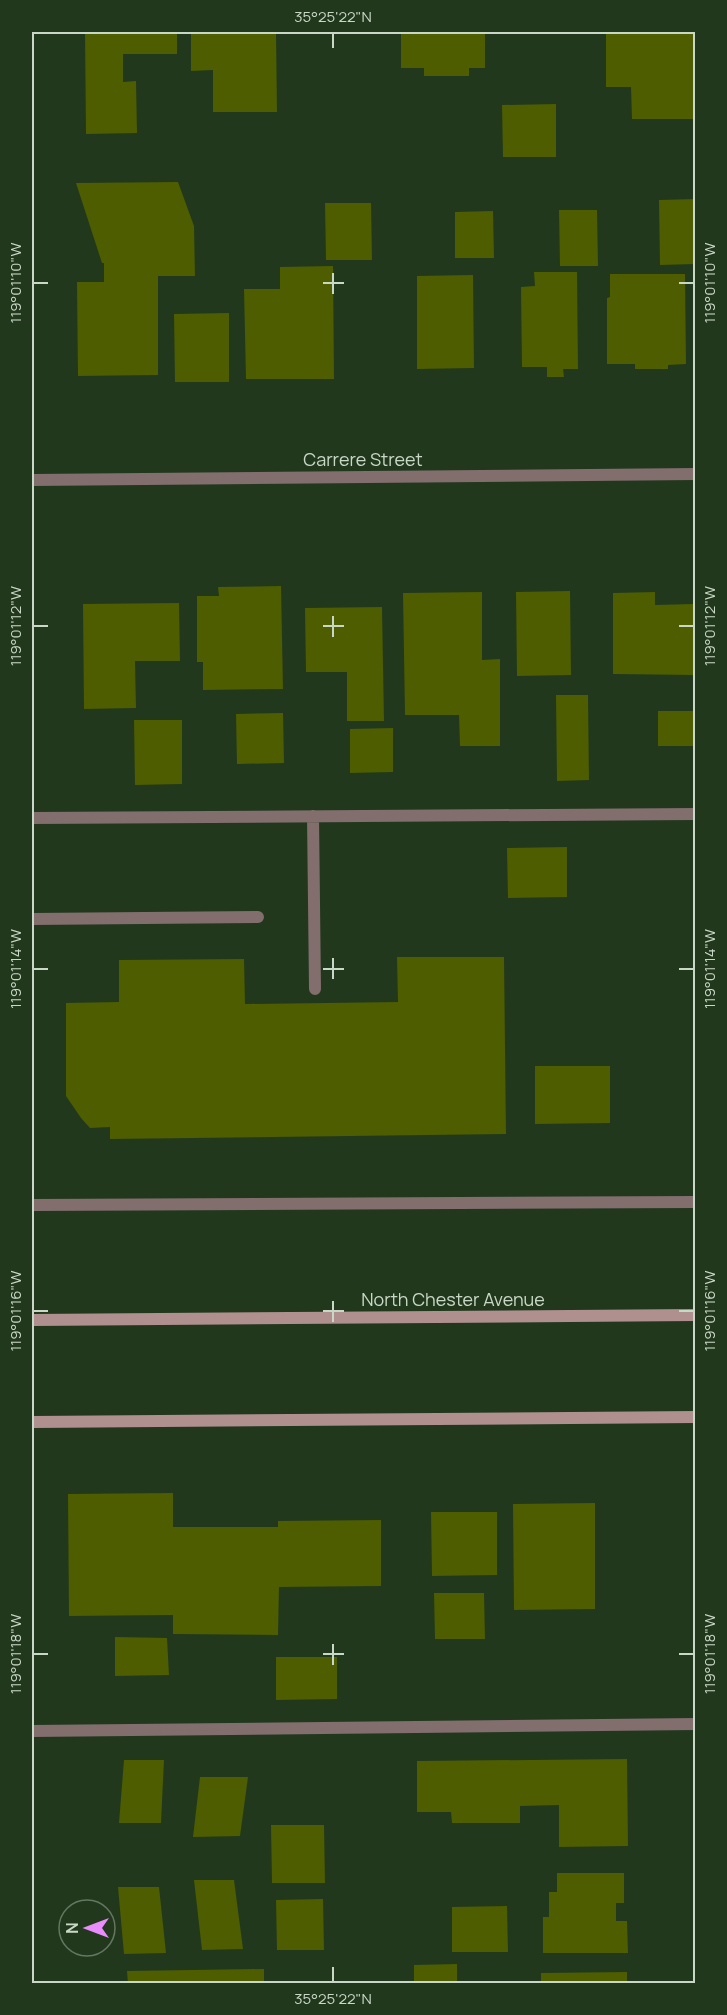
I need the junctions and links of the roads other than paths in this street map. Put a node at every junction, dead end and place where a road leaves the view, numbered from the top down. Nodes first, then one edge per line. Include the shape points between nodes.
1 (696, 474) edge
2 (32, 480) edge
3 (696, 813) edge
4 (314, 816) junction
5 (32, 818) edge
6 (258, 917) dead end
7 (32, 919) edge
8 (315, 989) dead end
9 (696, 1202) edge
10 (32, 1204) edge
11 (696, 1315) edge
12 (32, 1320) edge
13 (696, 1417) edge
14 (32, 1422) edge
15 (696, 1724) edge
16 (32, 1731) edge

1 - 2 street, Carrere Street
3 - 4 street
4 - 5 street
4 - 8 street
6 - 7 street
9 - 10 street
11 - 12 main road, North Chester Avenue
13 - 14 main road
15 - 16 street

